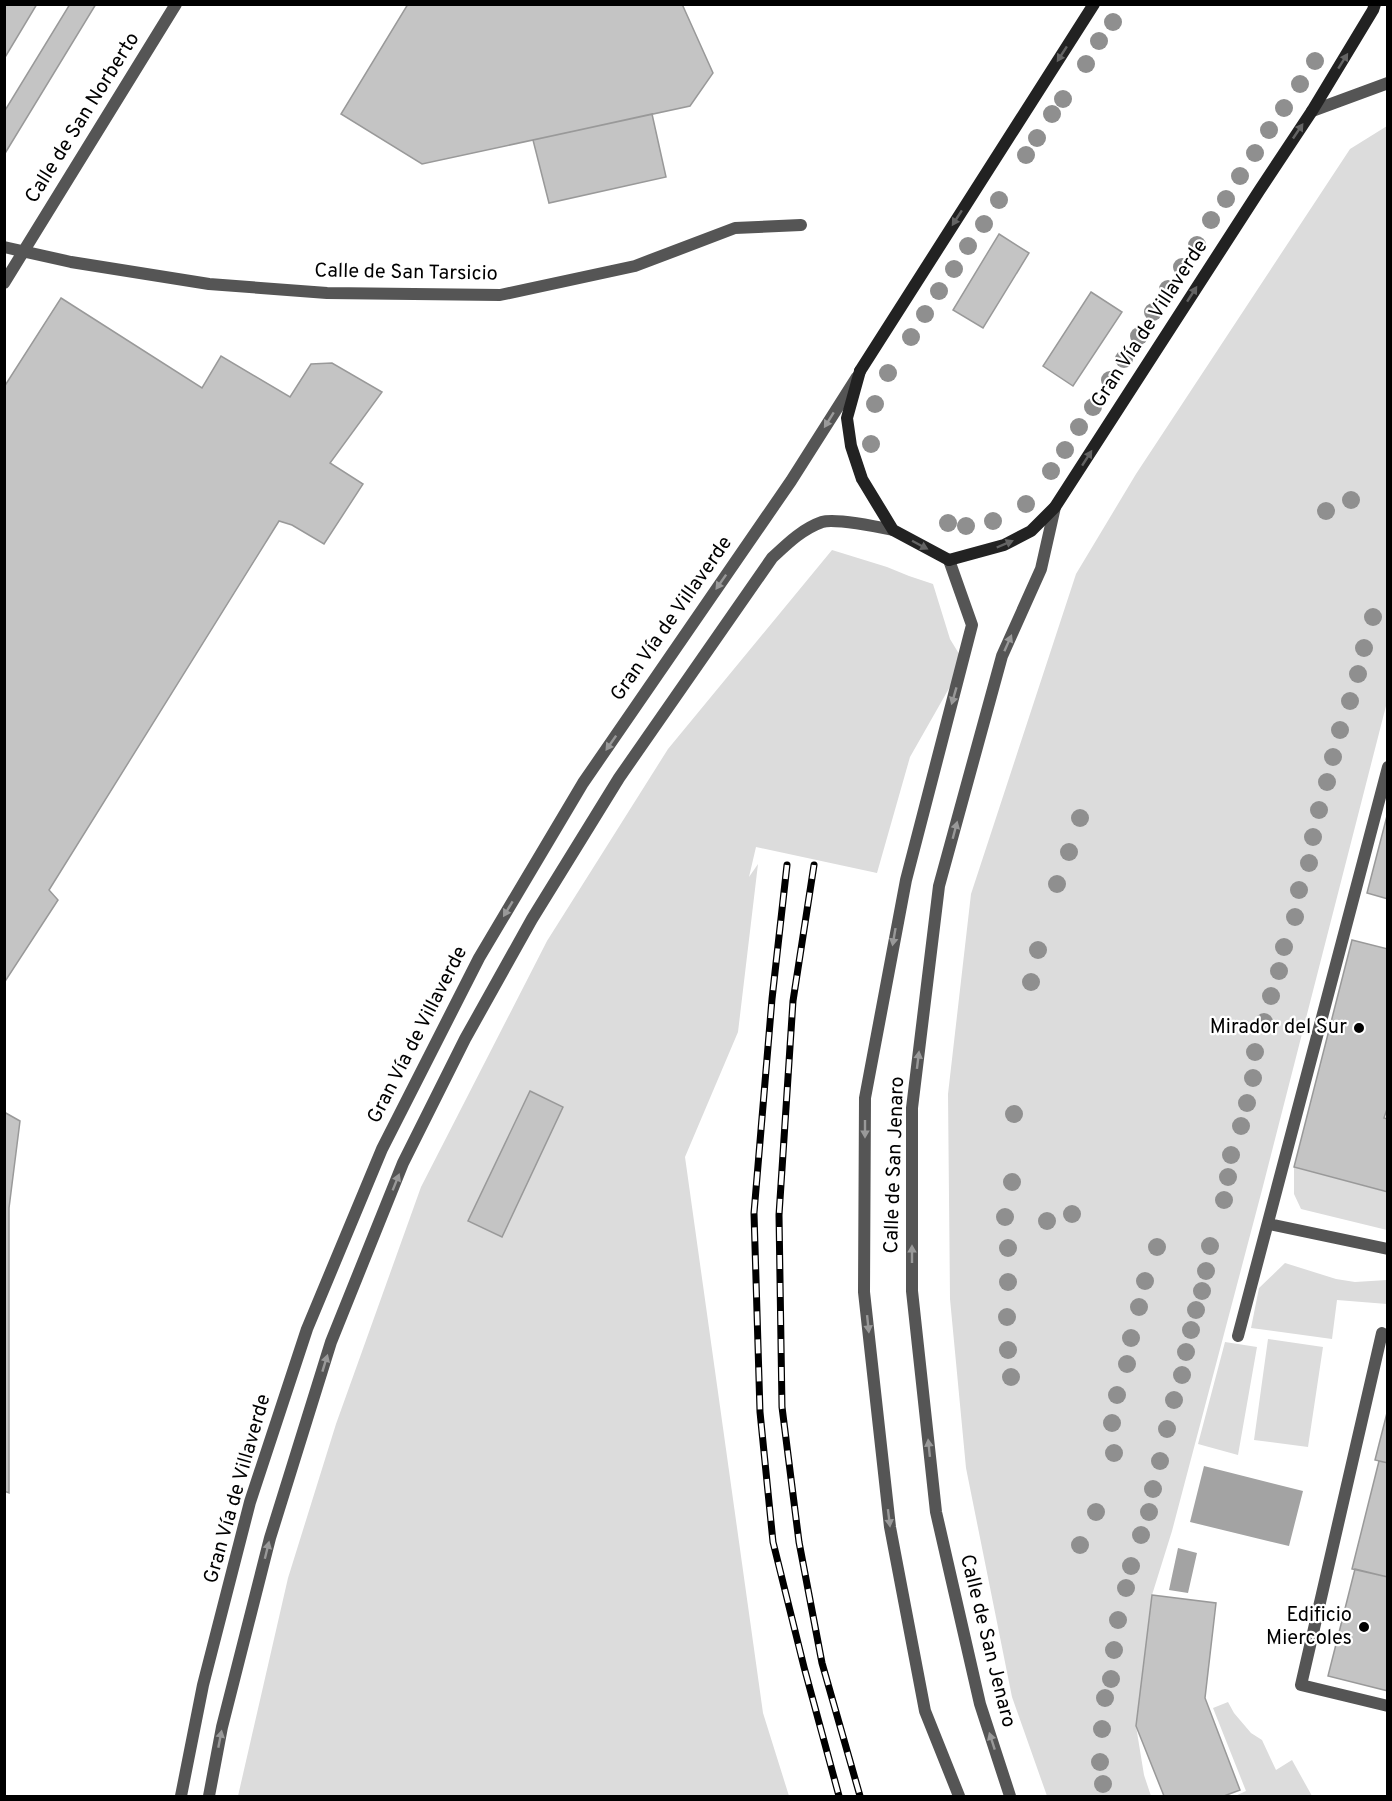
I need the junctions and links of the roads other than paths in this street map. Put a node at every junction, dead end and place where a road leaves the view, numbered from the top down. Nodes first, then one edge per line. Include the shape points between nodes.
1 (176, 4) edge
2 (1094, 4) edge
3 (1375, 4) edge
4 (1388, 83) edge
5 (1312, 111) junction
6 (801, 225) dead end
7 (4, 247) edge
8 (24, 251) junction
9 (4, 283) edge
10 (860, 371) junction
11 (1055, 507) junction
12 (893, 530) junction
13 (949, 560) junction
14 (1388, 767) edge
15 (1269, 1224) junction
16 (1388, 1249) edge
17 (1382, 1333) dead end
18 (1238, 1336) dead end
19 (1388, 1706) edge
20 (181, 1797) edge
21 (209, 1797) edge
22 (959, 1797) edge
23 (1010, 1797) edge

1 - 8 street, Calle de San Norberto
2 -> 10 main road, Gran Vía de Villaverde
5 -> 3 main road, Gran Vía de Villaverde
4 - 5 street
11 -> 5 main road, Gran Vía de Villaverde
6 - 8 street, Calle de San Tarsicio via 735,228 635,266 500,295 327,293 209,284
7 - 8 street, Calle de San Tarsicio
8 - 9 street, Calle de San Norberto
10 - 12 main road, Gran Vía de Villaverde, bridge via 847,418 850,446 862,479
10 -> 20 street, Gran Vía de Villaverde, bridge via 791,481 583,783 479,958 382,1149 308,1329 250,1502 203,1685
13 -> 11 main road, Gran Vía de Villaverde via 1004,545 1031,531
23 -> 11 street, Calle de San Jenaro via 980,1704 936,1512 912,1291 912,1107 939,886 1002,656 1041,569
12 -> 13 main road, bridge
21 -> 12 street, bridge via 222,1728 270,1538 331,1342 403,1163 465,1039 532,920 620,778 772,558 792,539 824,521
13 -> 22 street, Calle de San Jenaro via 972,625 906,879 865,1098 864,1292 890,1527 920,1688 925,1711
14 - 15 street
15 - 16 street
15 - 18 street
17 - 19 street via 1301,1685

